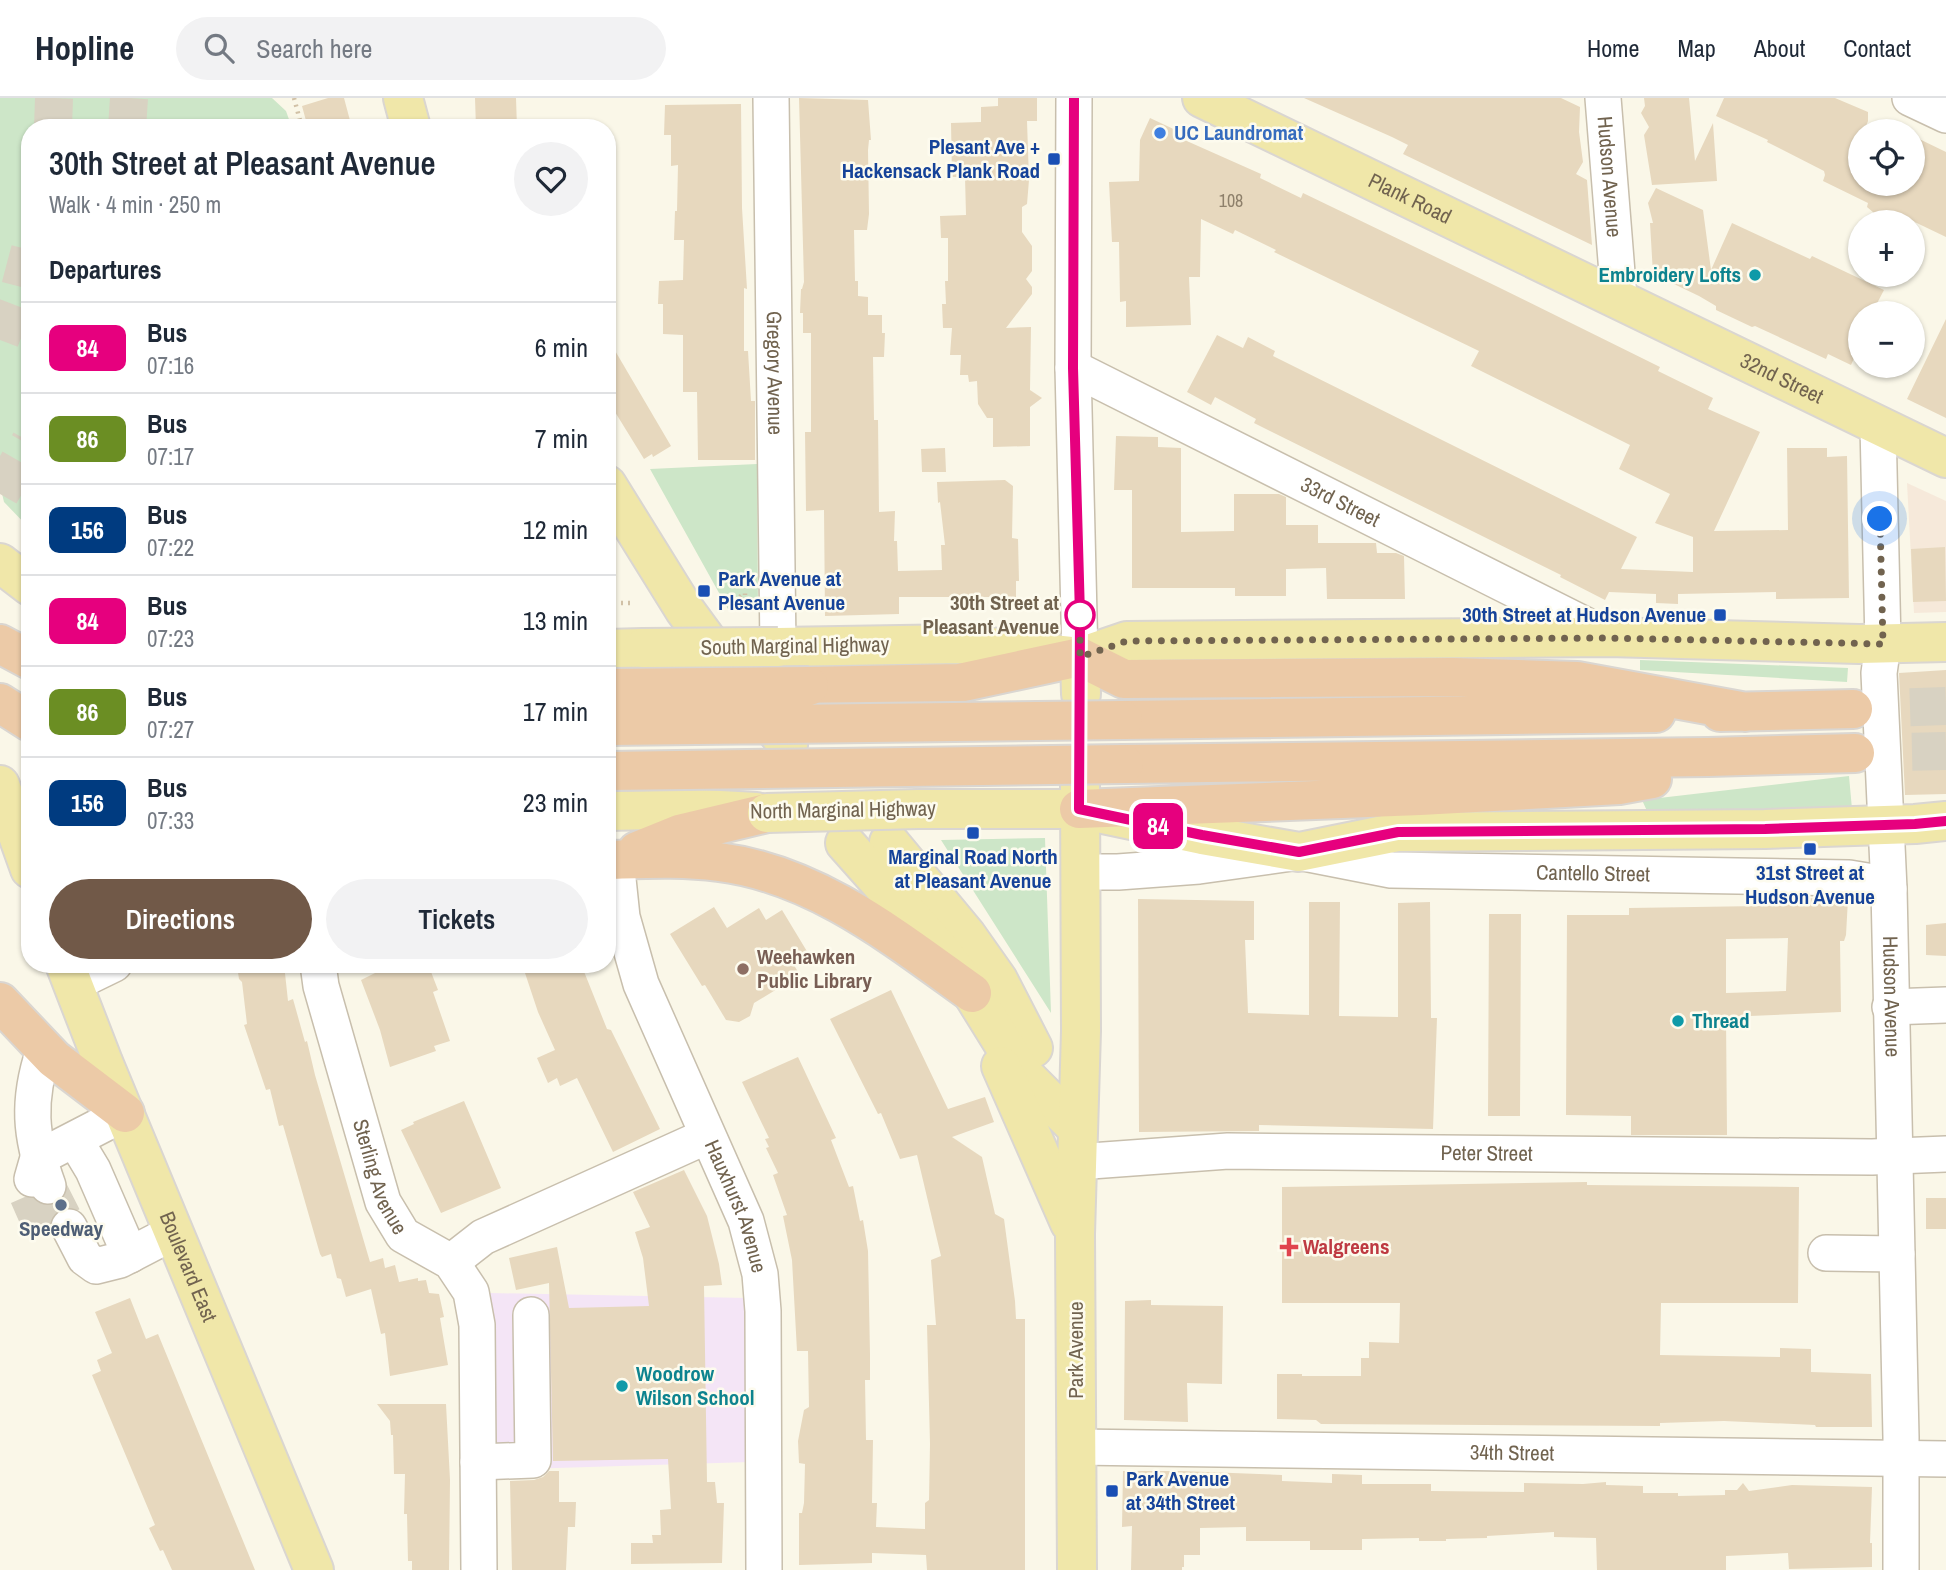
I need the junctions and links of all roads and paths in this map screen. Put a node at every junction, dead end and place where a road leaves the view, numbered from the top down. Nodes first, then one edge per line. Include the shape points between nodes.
1 (294, 98) edge
2 (403, 98) edge
3 (771, 98) edge
4 (1074, 98) edge
5 (1202, 98) edge
6 (1604, 98) edge
7 (1910, 98) edge
8 (1946, 115) edge
9 (300, 119) edge
10 (409, 119) edge
11 (1619, 298) junction
12 (1073, 368) junction
13 (1878, 425) junction
14 (1946, 458) edge
15 (616, 499) edge
16 (0, 563) edge
17 (21, 579) edge
18 (616, 603) edge
19 (631, 603) dead end
20 (1609, 638) junction
21 (1946, 642) edge
22 (0, 644) edge
23 (1883, 644) junction
24 (778, 647) junction
25 (625, 648) edge
26 (21, 656) edge
27 (1080, 657) junction
28 (21, 661) edge
29 (0, 662) edge
30 (616, 688) edge
31 (1081, 694) dead end
32 (0, 701) edge
33 (21, 709) edge
34 (1853, 709) tunnel mouth
35 (1746, 712) junction
36 (21, 716) edge
37 (616, 726) edge
38 (788, 745) dead end
39 (1855, 753) tunnel mouth
40 (1799, 755) junction
41 (616, 771) edge
42 (0, 785) edge
43 (1079, 795) junction
44 (616, 811) edge
45 (766, 813) junction
46 (1946, 821) edge
47 (1885, 824) junction
48 (21, 826) edge
49 (889, 842) dead end
50 (845, 843) dead end
51 (1299, 852) junction
52 (616, 858) edge
53 (616, 860) edge
54 (1080, 872) junction
55 (616, 883) edge
56 (1889, 888) junction
57 (320, 973) edge
58 (69, 974) edge
59 (972, 993) junction
60 (0, 1002) edge
61 (1946, 1005) edge
62 (1890, 1007) junction
63 (44, 1050) junction
64 (125, 1113) junction
65 (707, 1136) junction
66 (75, 1140) junction
67 (1077, 1146) junction
68 (1946, 1154) edge
69 (1895, 1156) junction
70 (174, 1231) junction
71 (57, 1232) tunnel mouth
72 (1075, 1234) junction
73 (1826, 1253) dead end
74 (1897, 1254) junction
75 (130, 1255) junction
76 (452, 1262) junction
77 (531, 1315) dead end
78 (1076, 1447) junction
79 (1901, 1458) junction
80 (1946, 1459) edge
81 (478, 1462) junction
82 (314, 1570) edge
83 (479, 1570) edge
84 (765, 1570) edge
85 (1077, 1570) edge
86 (1901, 1570) edge

1 - 9 path
2 - 10 main road
3 - 24 street, Gregory Avenue
4 - 12 street
5 - 11 main road, Plank Road
6 - 11 street, Hudson Avenue
7 - 8 street
11 - 13 main road, 32nd Street
12 - 20 street, 33rd Street
12 - 27 street
13 - 14 main road, 32nd Street
13 - 23 street, Hudson Avenue
15 - 38 main road via 684,609
16 - 17 main road
18 - 19 path
20 - 23 main road, South Marginal Highway
20 - 27 main road, South Marginal Highway via 1127,641
21 - 23 main road, South Marginal Highway
22 - 26 highway
23 - 47 street, Hudson Avenue via 1879,673
24 - 25 main road, South Marginal Highway, bridge
24 - 27 main road, South Marginal Highway via 961,644
27 - 30 highway, bridge via 959,682
27 - 31 main road
27 - 35 highway via 1124,679 1577,681
28 - 29 main road
32 - 33 highway
32 - 36 highway
34 - 35 highway
35 - 37 highway, bridge
39 - 40 highway
40 - 41 highway, bridge
40 - 43 highway via 1619,785 1420,796
42 - 48 main road
43 - 45 main road, North Marginal Highway, bridge via 918,809
43 - 51 main road, Cantello Street via 1202,835
43 - 54 main road, Park Avenue
44 - 45 main road, North Marginal Highway
45 - 52 highway via 679,834
46 - 47 main road, Cantello Street
47 - 51 main road, Cantello Street via 1398,832
47 - 56 street, Hudson Avenue
49 - 67 main road, Park Avenue via 949,912 998,981
50 - 59 main road
51 - 54 street, Cantello Street via 1199,866
51 - 56 street, Cantello Street via 1391,870 1849,877
53 - 59 highway via 719,862 780,877 863,917
54 - 67 main road, Park Avenue
55 - 65 street, Hauxhurst Avenue via 641,984
56 - 62 street, Hudson Avenue
57 - 76 street, Sterling Avenue via 383,1202 403,1235
58 - 64 main road, Boulevard East
59 - 67 main road via 1021,1072
59 - 72 main road
60 - 63 highway
61 - 62 street
62 - 69 street, Hudson Avenue
63 - 64 highway
63 - 66 street via 33,1109 38,1180
64 - 66 street
64 - 70 main road, Boulevard East
65 - 76 street via 483,1237
65 - 84 street, Hauxhurst Avenue via 746,1220 760,1274
66 - 75 street
67 - 69 street, Peter Street
67 - 72 main road, Park Avenue
68 - 69 street, Peter Street
69 - 74 street, Hudson Avenue
70 - 75 street
70 - 82 main road, Boulevard East
71 - 75 street via 96,1266
72 - 78 main road, Park Avenue
73 - 74 street
74 - 79 street, Hudson Avenue
76 - 81 street, Sterling Avenue via 471,1292 477,1325
77 - 81 street via 533,1460
78 - 79 street, 34th Street
78 - 85 main road, Park Avenue
79 - 80 street, 34th Street
79 - 86 street, Hudson Avenue
81 - 83 street, Sterling Avenue

